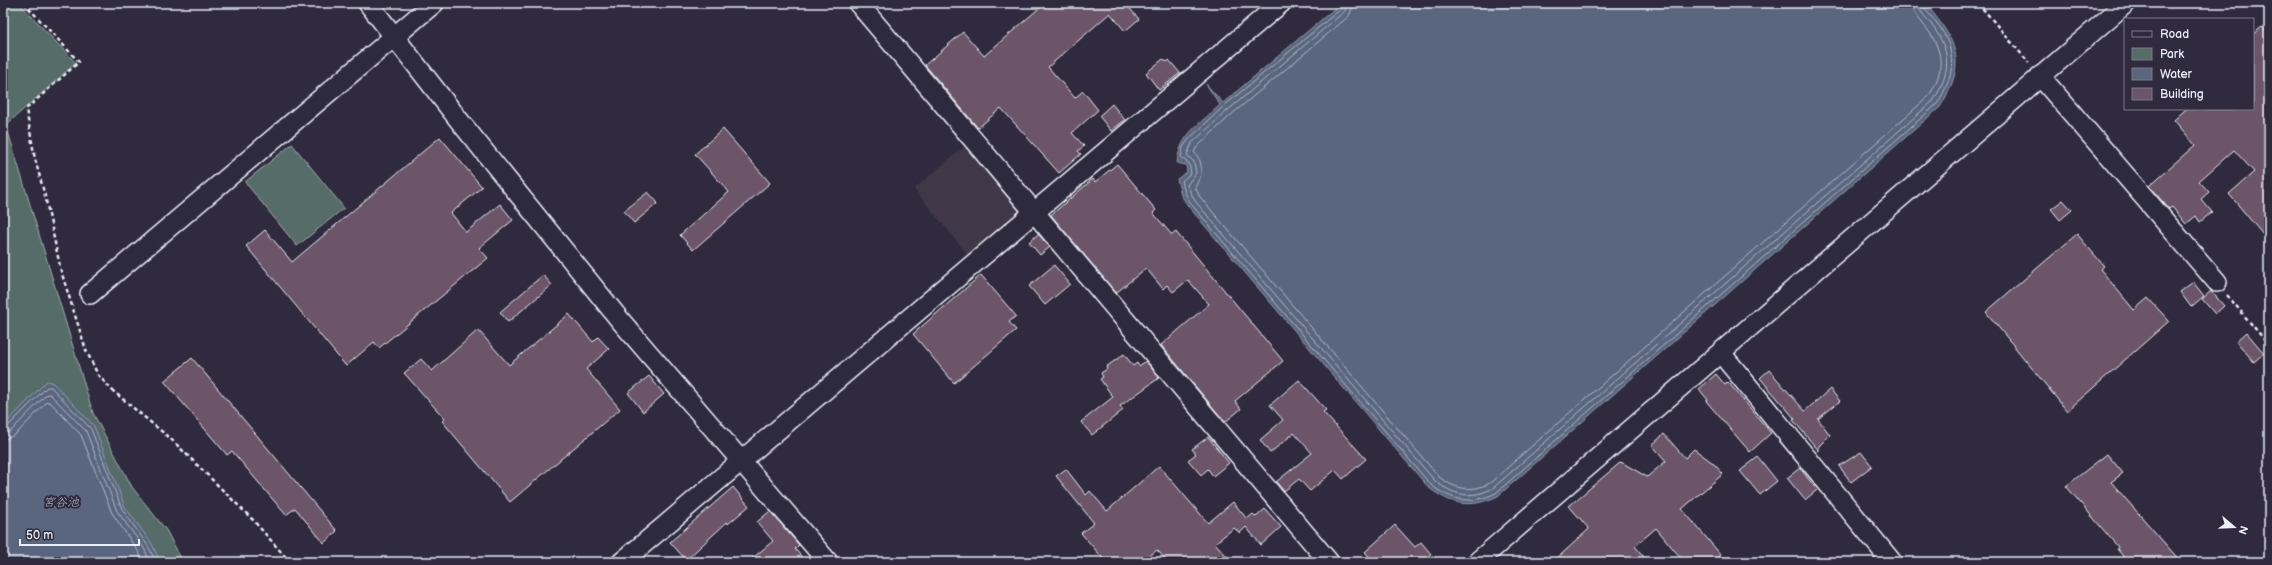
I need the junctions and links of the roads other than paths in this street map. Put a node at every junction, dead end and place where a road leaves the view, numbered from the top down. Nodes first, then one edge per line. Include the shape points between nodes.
1 (368, 3) edge
2 (434, 3) edge
3 (858, 3) edge
4 (1282, 3) edge
5 (2126, 3) edge
6 (395, 36) junction
7 (2040, 76) junction
8 (1035, 212) junction
9 (2216, 282) road end
10 (90, 294) dead end
11 (1721, 353) junction
12 (741, 460) junction
13 (622, 562) edge
14 (828, 562) edge
15 (1329, 562) edge
16 (1477, 562) edge
17 (1892, 562) edge

1 - 6 street
2 - 6 street
3 - 8 street
4 - 8 street
5 - 7 street
6 - 10 street
6 - 12 street via 462,124 615,314
7 - 9 street
7 - 11 street
8 - 12 street
8 - 15 street
11 - 16 street
11 - 17 street
12 - 13 street
12 - 14 street

